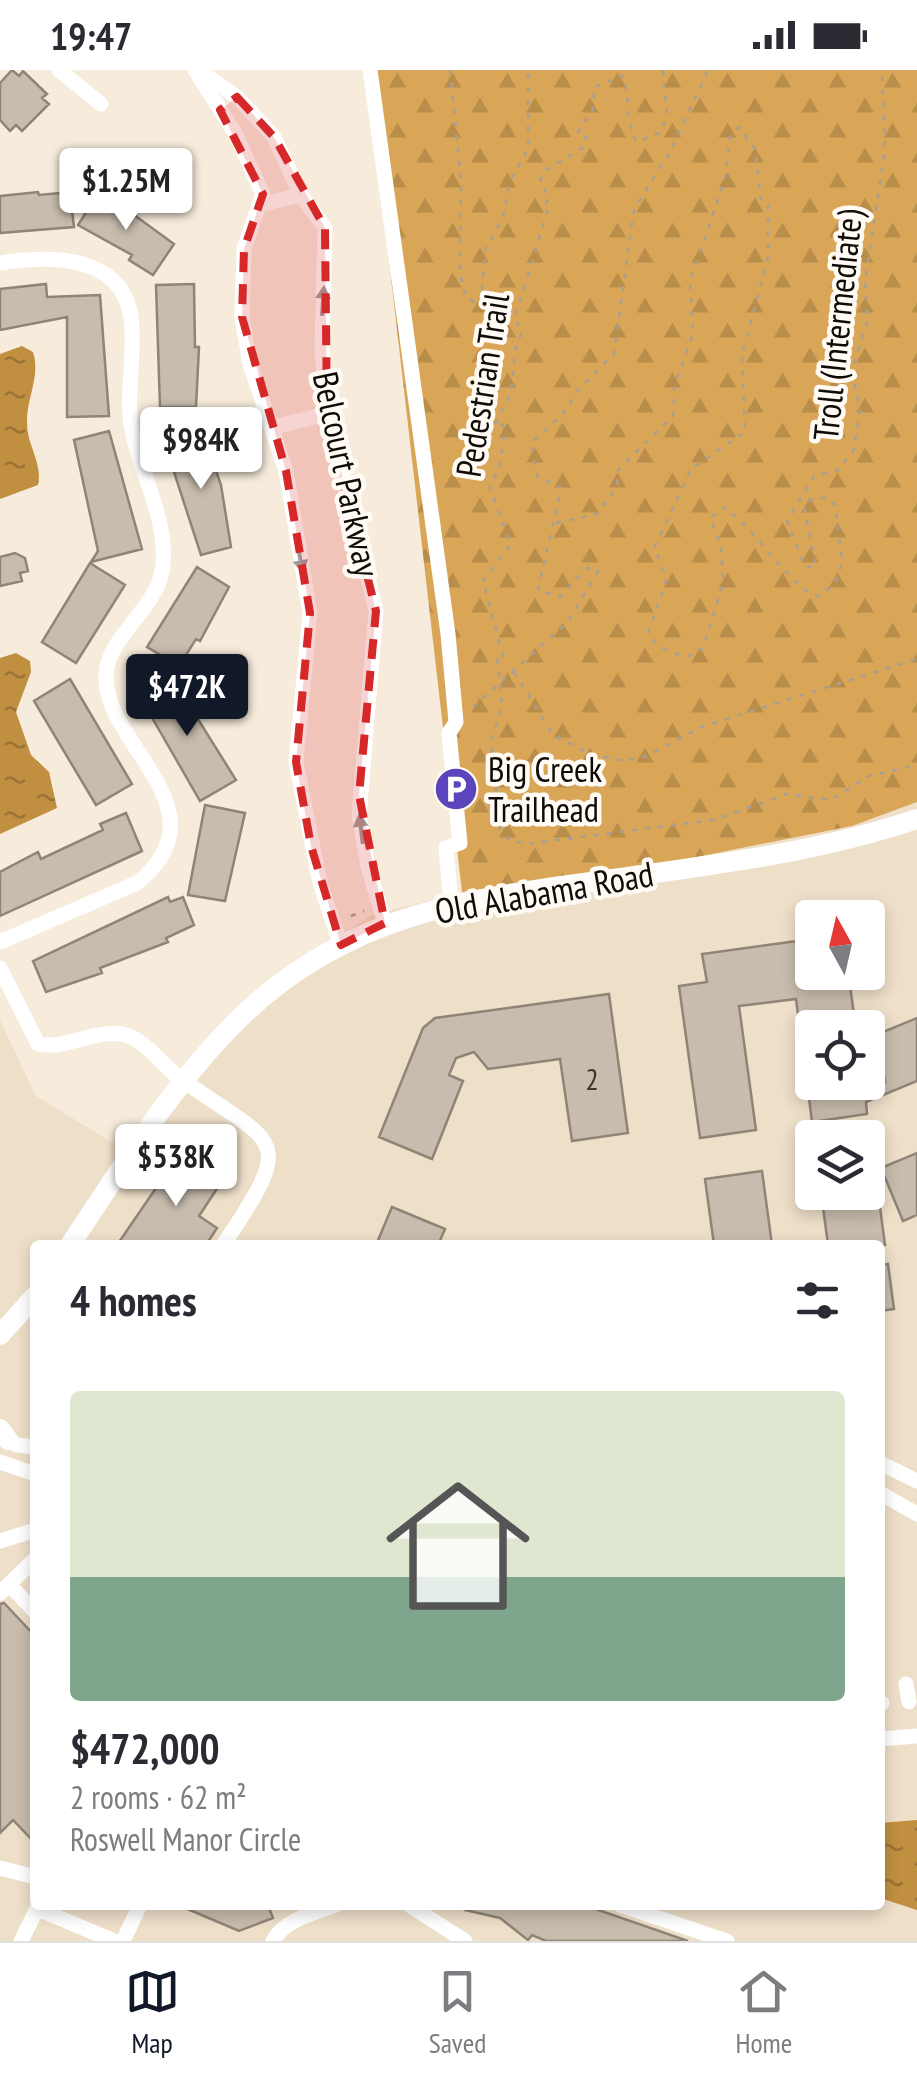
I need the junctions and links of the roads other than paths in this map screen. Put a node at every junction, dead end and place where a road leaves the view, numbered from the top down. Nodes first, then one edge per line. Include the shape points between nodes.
1 (59, 70) edge
2 (197, 70) edge
3 (370, 70) edge
4 (236, 97) junction
5 (101, 104) dead end
6 (220, 110) junction
7 (302, 195) junction
8 (262, 204) junction
9 (0, 263) edge
10 (328, 414) junction
11 (274, 427) junction
12 (917, 819) edge
13 (452, 902) junction
14 (386, 923) junction
15 (0, 942) edge
16 (340, 945) junction
17 (0, 968) edge
18 (182, 1080) junction
19 (73, 1240) edge
20 (226, 1240) edge
21 (30, 1302) edge
22 (0, 1336) edge
23 (2, 1435) edge
24 (30, 1444) edge
25 (0, 1462) edge
26 (885, 1465) edge
27 (30, 1472) edge
28 (917, 1481) edge
29 (885, 1496) edge
30 (917, 1514) edge
31 (30, 1532) edge
32 (0, 1542) edge
33 (30, 1564) edge
34 (5, 1588) edge
35 (30, 1608) edge
36 (906, 1684) dead end
37 (909, 1702) dead end
38 (917, 1736) edge
39 (885, 1738) edge
40 (0, 1868) edge
41 (30, 1876) edge
42 (36, 1910) edge
43 (45, 1910) edge
44 (138, 1910) edge
45 (323, 1910) edge
46 (416, 1910) edge
47 (635, 1910) edge
48 (20, 1941) edge
49 (114, 1941) edge
50 (123, 1941) edge
51 (273, 1941) edge
52 (465, 1941) edge
53 (727, 1941) edge

1 - 5 street
2 - 4 street, Belcourt Parkway
2 - 6 street, Belcourt Parkway
3 - 13 street via 451,669 456,722 448,734 460,843 446,848
4 - 6 street
4 - 7 street, Belcourt Parkway via 274,137
6 - 8 street, Belcourt Parkway via 259,180
7 - 8 street
10 -> 7 street, Belcourt Parkway via 322,349 326,242 316,210
8 - 11 street, Belcourt Parkway via 244,249 241,299 250,364
9 - 15 street via 56,258 107,272 123,288 132,325 132,432 161,534 162,561 155,591 108,661 106,676 116,710 164,799 170,835 154,869 136,883
10 - 11 street
14 -> 10 street, Belcourt Parkway via 359,816 376,611
11 -> 16 street, Belcourt Parkway via 310,613 296,762 320,884
12 - 13 main road, Old Alabama Road via 806,850
13 - 14 main road, Old Alabama Road
14 - 16 main road, Old Alabama Road
16 - 18 main road, Old Alabama Road via 258,1001
17 - 18 street via 38,1044 124,1034
18 - 19 main road, Old Alabama Road
18 - 20 street via 269,1144 265,1174
21 - 22 main road
23 - 24 street
25 - 27 street
26 - 28 street
29 - 30 street
31 - 32 street
33 - 34 street
34 - 35 street
36 - 37 street
38 - 39 street
40 - 41 street
42 - 48 street
43 - 49 street
44 - 50 street
45 - 51 street via 297,1920
46 - 52 street
47 - 53 street

